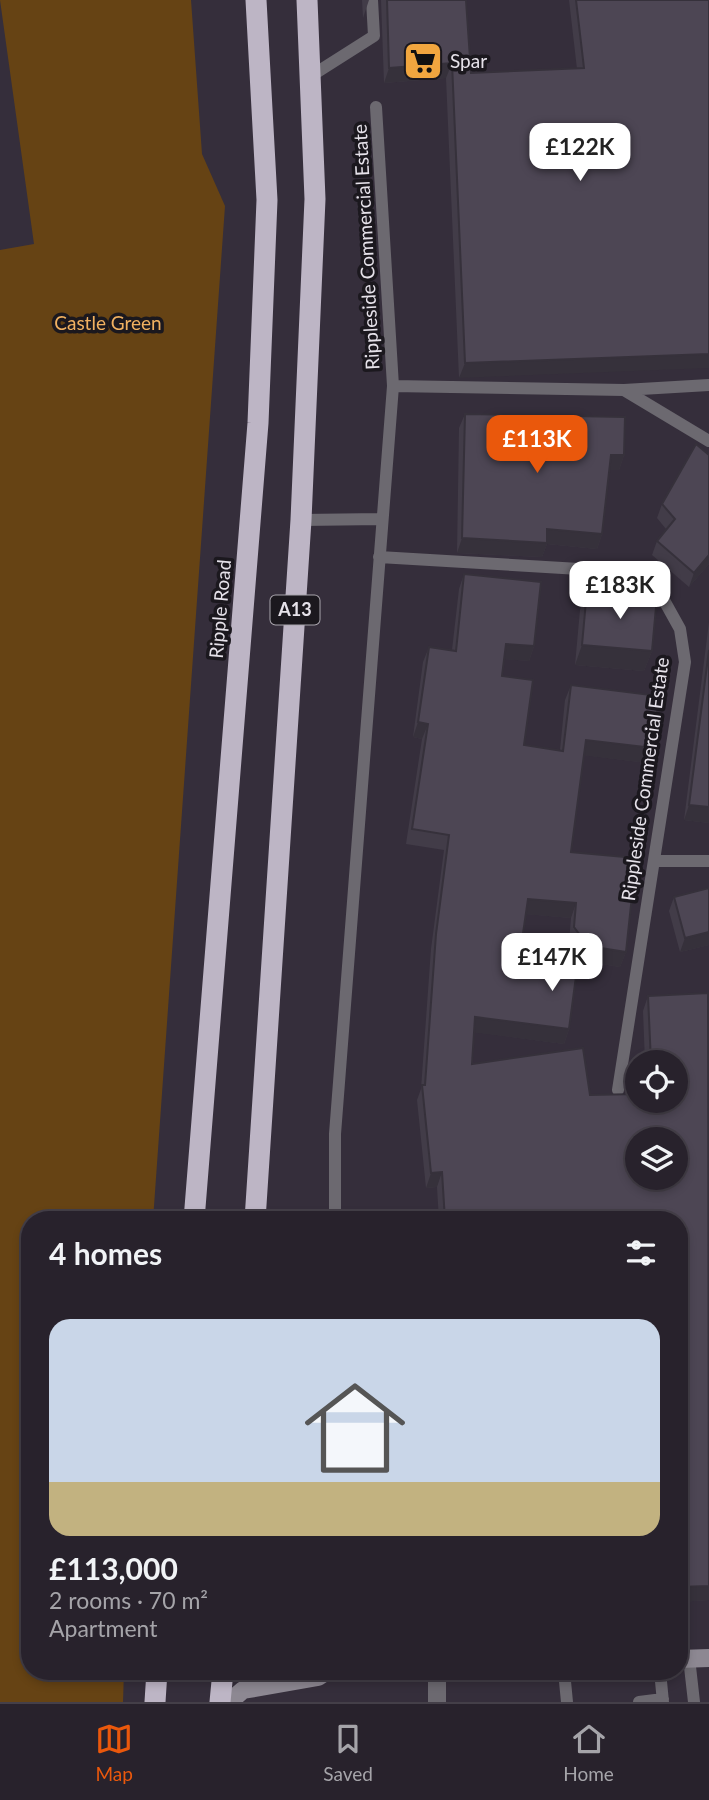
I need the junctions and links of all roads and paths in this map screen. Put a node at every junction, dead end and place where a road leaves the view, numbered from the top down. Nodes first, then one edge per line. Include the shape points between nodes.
1 (256, 0) edge
2 (307, 0) edge
3 (372, 0) edge
4 (311, 76) junction
5 (376, 107) dead end
6 (709, 385) edge
7 (393, 386) junction
8 (624, 390) junction
9 (709, 441) edge
10 (382, 519) junction
11 (301, 520) junction
12 (379, 557) junction
13 (654, 861) junction
14 (709, 861) edge
15 (618, 1090) dead end
16 (195, 1211) edge
17 (256, 1211) edge
18 (335, 1211) edge
19 (709, 1658) edge
20 (688, 1659) edge
21 (688, 1676) edge
22 (156, 1680) edge
23 (221, 1680) edge
24 (301, 1680) edge
25 (437, 1680) edge
26 (565, 1680) edge
27 (661, 1680) edge
28 (663, 1701) edge
29 (155, 1702) edge
30 (220, 1702) edge
31 (229, 1702) edge
32 (437, 1702) edge
33 (567, 1702) edge
34 (639, 1702) edge
35 (694, 1702) edge

1 - 16 highway, Ripple Road / A13 via 267,200 258,423
2 - 4 highway, A13
3 - 4 lane via 374,36
4 - 11 highway, A13 via 315,199
5 - 7 lane, Rippleside Commercial Estate
6 - 8 lane
7 - 8 lane, Rippleside Commercial Estate
7 - 10 lane, Rippleside Commercial Estate
8 - 9 lane, Rippleside Commercial Estate
10 - 11 lane
10 - 12 lane, Rippleside Commercial Estate
11 - 17 highway, A13
12 - 13 lane, Rippleside Commercial Estate via 596,570 632,580 664,602 680,629 685,662
12 - 18 lane, Rippleside Commercial Estate via 335,1135
13 - 14 lane
13 - 15 lane, Rippleside Commercial Estate
19 - 20 street
21 - 35 lane
22 - 29 highway
23 - 30 highway
24 - 31 street via 243,1690
25 - 32 street
26 - 33 lane
27 - 28 lane
28 - 34 lane

